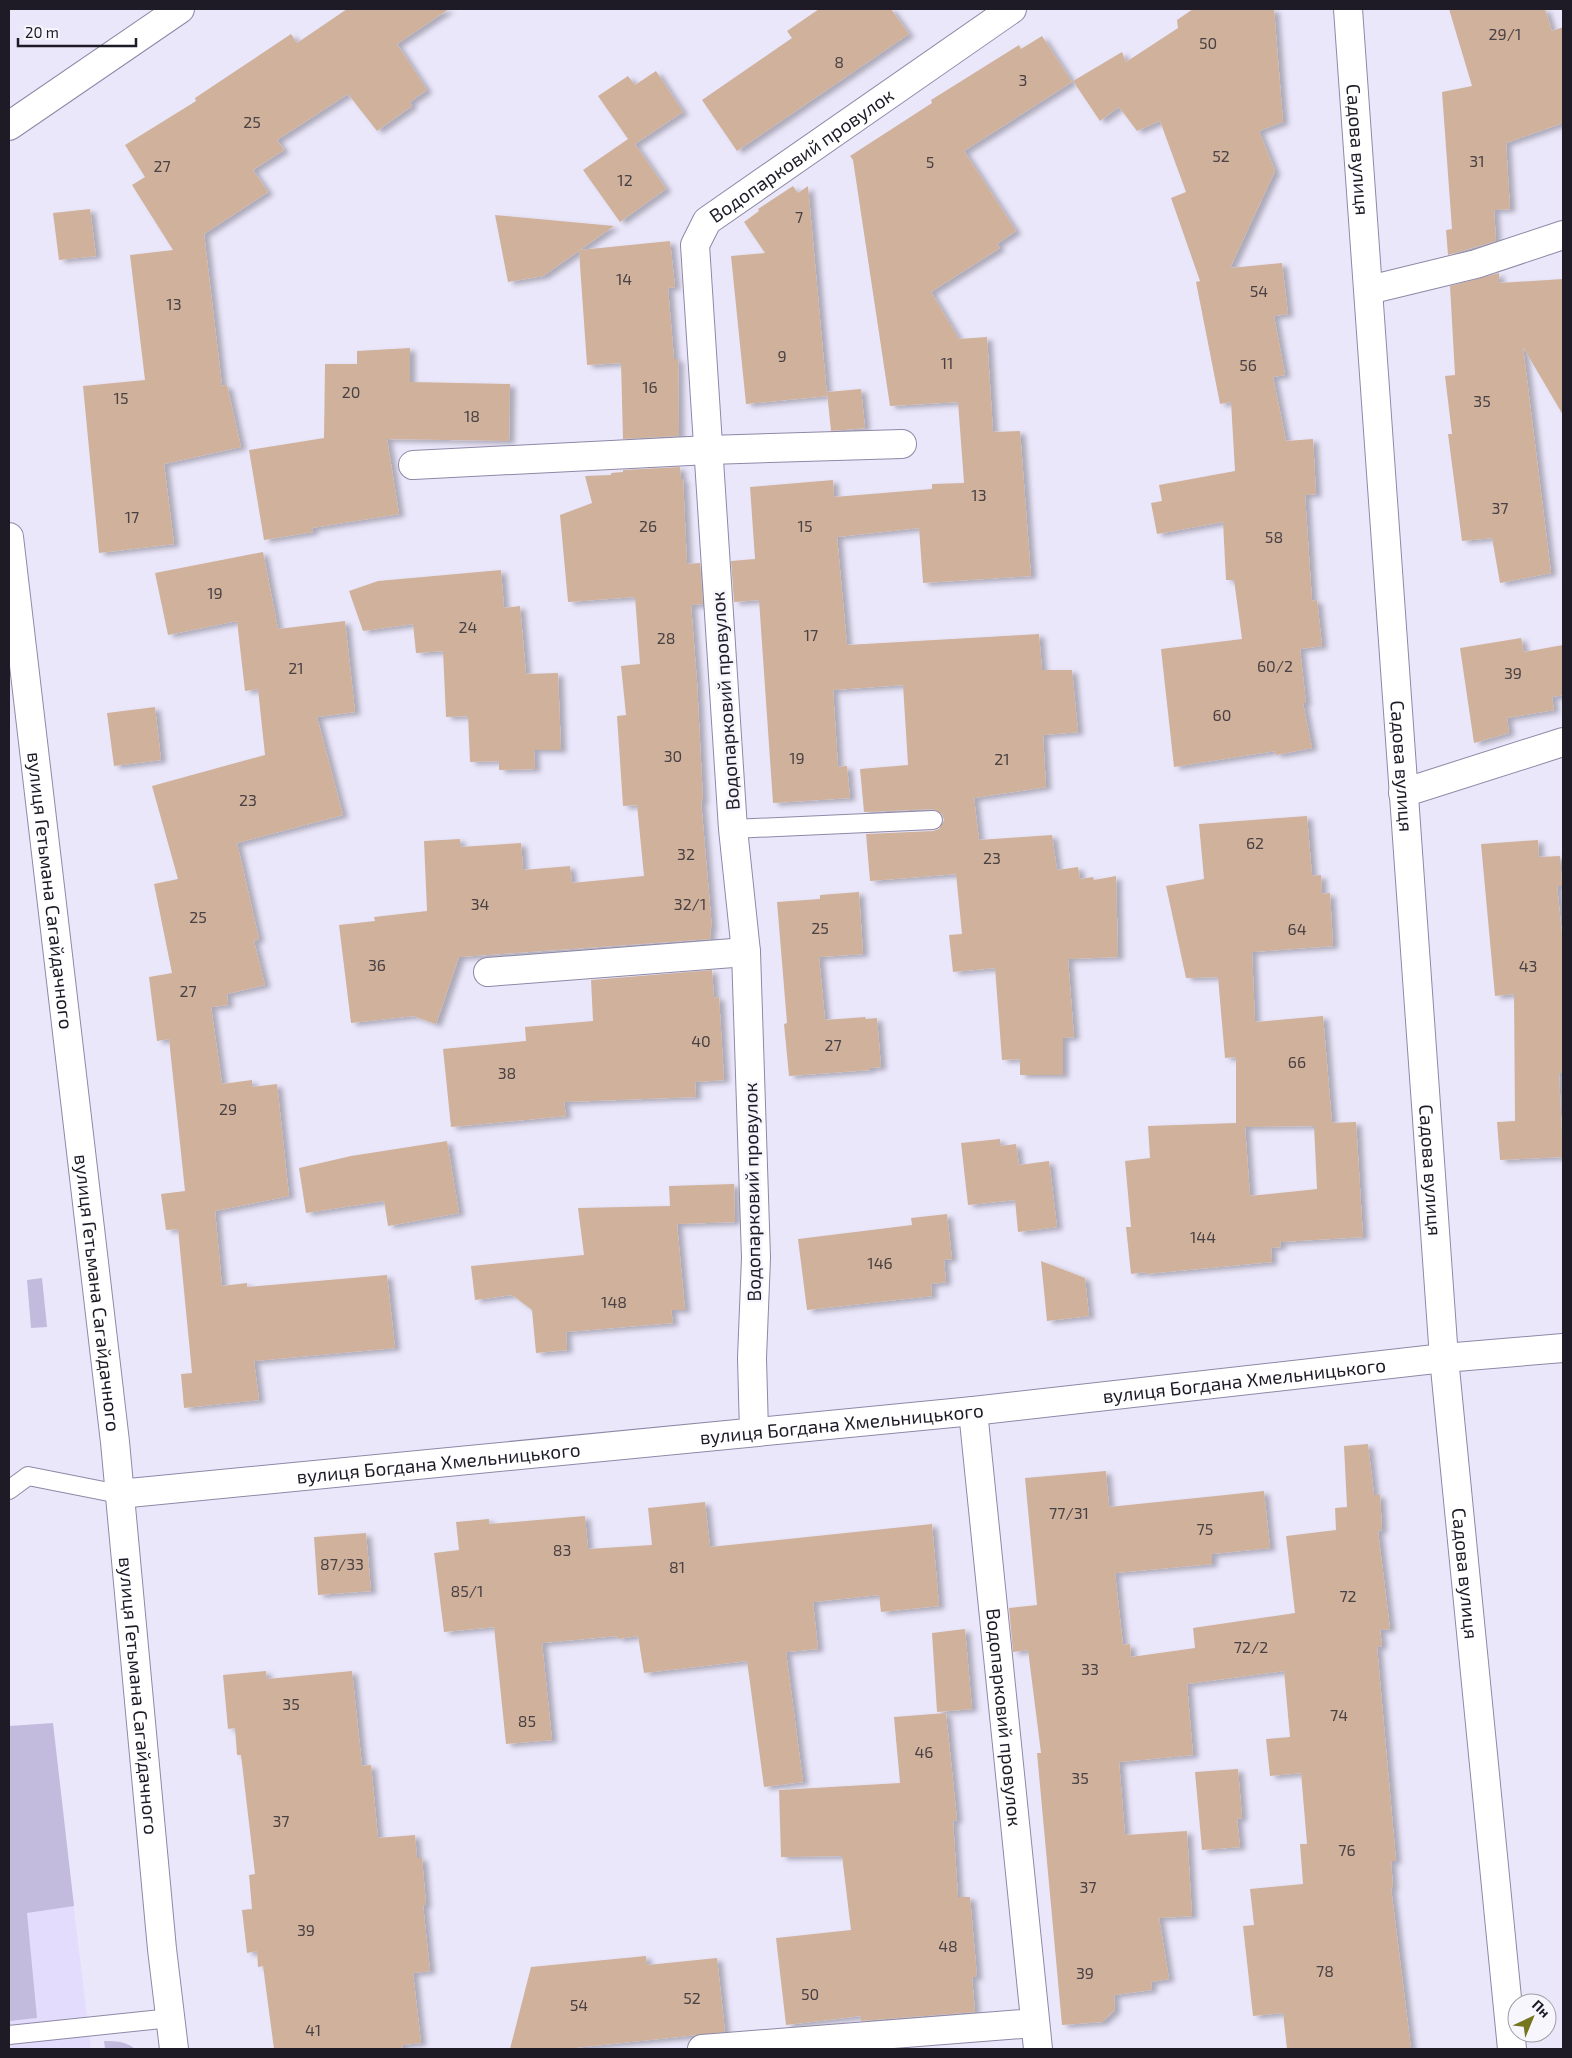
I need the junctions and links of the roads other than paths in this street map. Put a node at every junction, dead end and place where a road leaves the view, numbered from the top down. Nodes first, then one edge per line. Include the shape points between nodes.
1 (180, 9) edge
2 (1012, 9) edge
3 (1348, 9) edge
4 (9, 126) edge
5 (1563, 235) edge
6 (1369, 290) junction
7 (902, 444) dead end
8 (709, 450) junction
9 (413, 465) dead end
10 (9, 537) edge
11 (1563, 742) edge
12 (1403, 793) junction
13 (932, 820) dead end
14 (733, 829) junction
15 (746, 952) junction
16 (488, 972) dead end
17 (1563, 1348) edge
18 (1444, 1358) junction
19 (973, 1411) junction
20 (754, 1432) junction
21 (9, 1490) edge
22 (119, 1494) junction
23 (171, 2018) junction
24 (9, 2035) edge
25 (1037, 2036) edge
26 (174, 2049) edge
27 (702, 2049) edge
28 (1512, 2049) edge

1 - 4 street
2 - 8 street, Водопарковий провулок via 707,221 695,245
3 - 6 street, Садова вулиця
5 - 6 street via 1476,264
6 - 12 street, Садова вулиця
7 - 8 street
8 - 9 street
8 - 14 street, Водопарковий провулок
10 - 22 street, вулиця Гетьмана Сагайдачного
11 - 12 street
12 - 18 street, Садова вулиця
13 - 14 lane
14 - 15 street, Водопарковий провулок
15 - 16 street
15 - 20 street, Водопарковий провулок via 756,1258 752,1358
17 - 18 street, вулиця Богдана Хмельницького
18 - 19 street, вулиця Богдана Хмельницького
18 - 28 street, Садова вулиця
19 - 20 street, вулиця Богдана Хмельницького
19 - 25 street, Водопарковий провулок
20 - 22 street, вулиця Богдана Хмельницького
21 - 22 lane via 28,1476
22 - 23 street, вулиця Гетьмана Сагайдачного
23 - 24 lane
23 - 26 street, вулиця Гетьмана Сагайдачного
25 - 27 street, Водопарковий провулок

